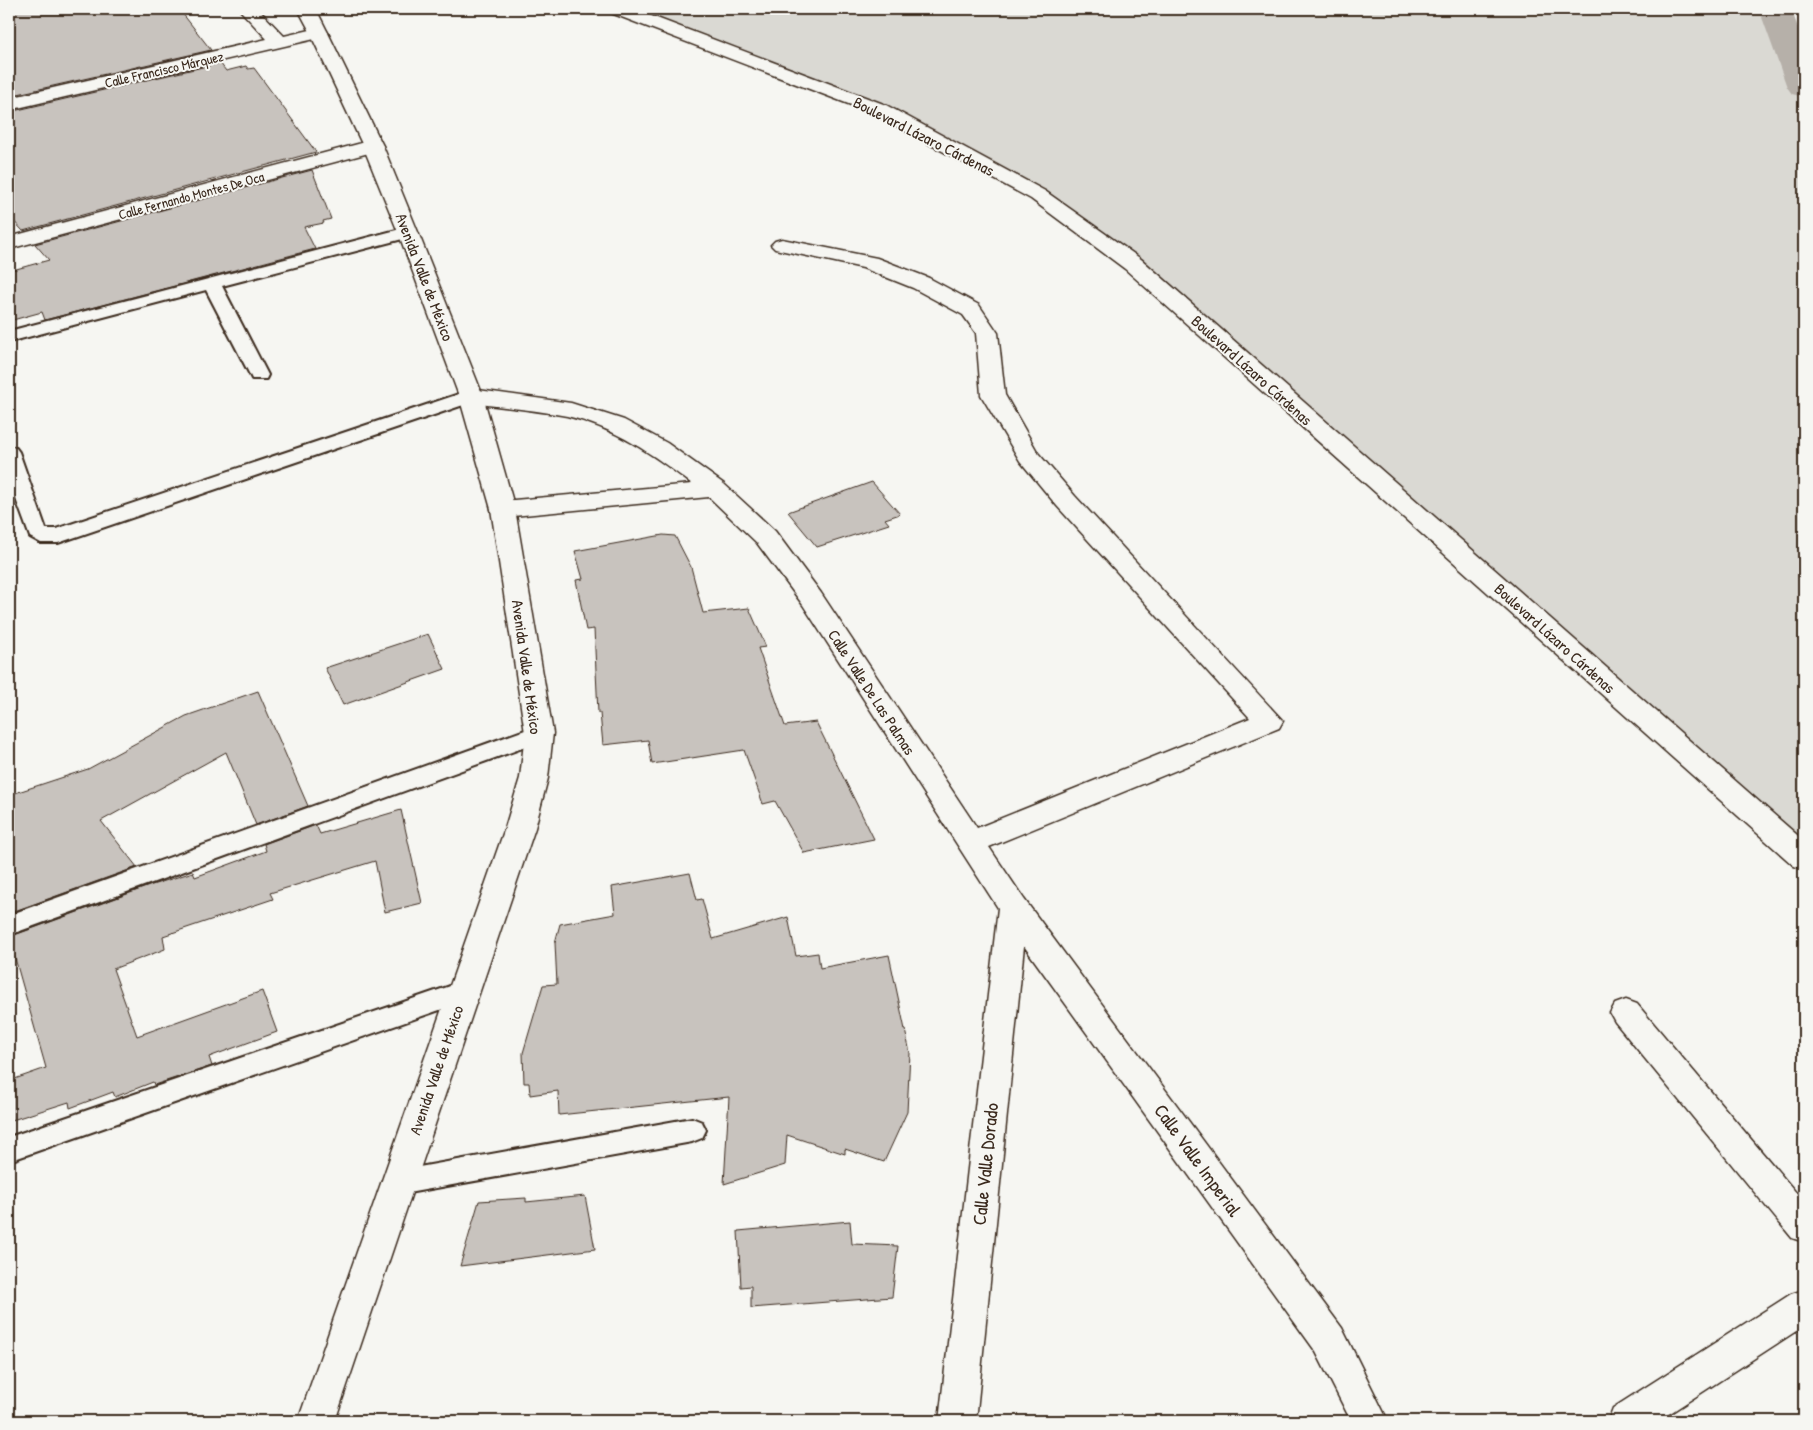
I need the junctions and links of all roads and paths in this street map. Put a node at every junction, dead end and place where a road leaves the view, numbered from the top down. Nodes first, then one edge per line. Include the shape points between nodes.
1 (248, 9) edge
2 (307, 9) edge
3 (617, 9) edge
4 (319, 33) junction
5 (280, 42) junction
6 (9, 104) edge
7 (373, 146) junction
8 (408, 232) junction
9 (9, 242) edge
10 (782, 245) dead end
11 (212, 284) junction
12 (9, 337) edge
13 (259, 375) dead end
14 (471, 396) junction
15 (9, 452) edge
16 (716, 489) junction
17 (503, 509) junction
18 (539, 733) junction
19 (971, 842) junction
20 (1804, 858) edge
21 (1013, 907) junction
22 (9, 925) edge
23 (462, 992) junction
24 (1626, 1014) dead end
25 (692, 1130) dead end
26 (9, 1149) edge
27 (397, 1184) junction
28 (1804, 1227) edge
29 (1804, 1306) edge
30 (316, 1421) edge
31 (957, 1421) edge
32 (1370, 1421) edge
33 (1626, 1421) edge

1 - 5 main road
2 - 4 main road, Avenida Valle de México
3 - 20 main road, Boulevard Lázaro Cárdenas via 879,109 1038,195 1133,264
4 - 5 main road, Calle Francisco Márquez
4 - 7 main road, Avenida Valle de México
5 - 6 main road, Calle Francisco Márquez
7 - 8 main road, Avenida Valle de México
7 - 9 main road, Calle Fernando Montes De Oca
8 - 11 lane
8 - 14 main road, Avenida Valle de México
10 - 19 main road via 869,263 921,283 971,310 987,333 992,395 1028,456 1269,721
11 - 12 lane
11 - 13 lane
14 - 15 lane via 58,536 41,536 38,532
14 - 16 main road, Calle Valle De Las Palmas via 570,410 616,425 659,448
14 - 17 main road, Avenida Valle de México
16 - 17 main road
16 - 19 main road, Calle Valle De Las Palmas via 766,537 812,600
17 - 18 main road, Avenida Valle de México
18 - 22 lane
18 - 23 main road, Avenida Valle de México via 534,778 520,828
19 - 21 main road, Calle Valle De Las Palmas
21 - 31 main road, Calle Valle Dorado
21 - 32 main road, Calle Valle Imperial via 1329,1340
23 - 26 lane
23 - 27 main road, Avenida Valle de México
24 - 28 main road
25 - 27 lane
27 - 30 main road, Avenida Valle de México
29 - 33 main road

